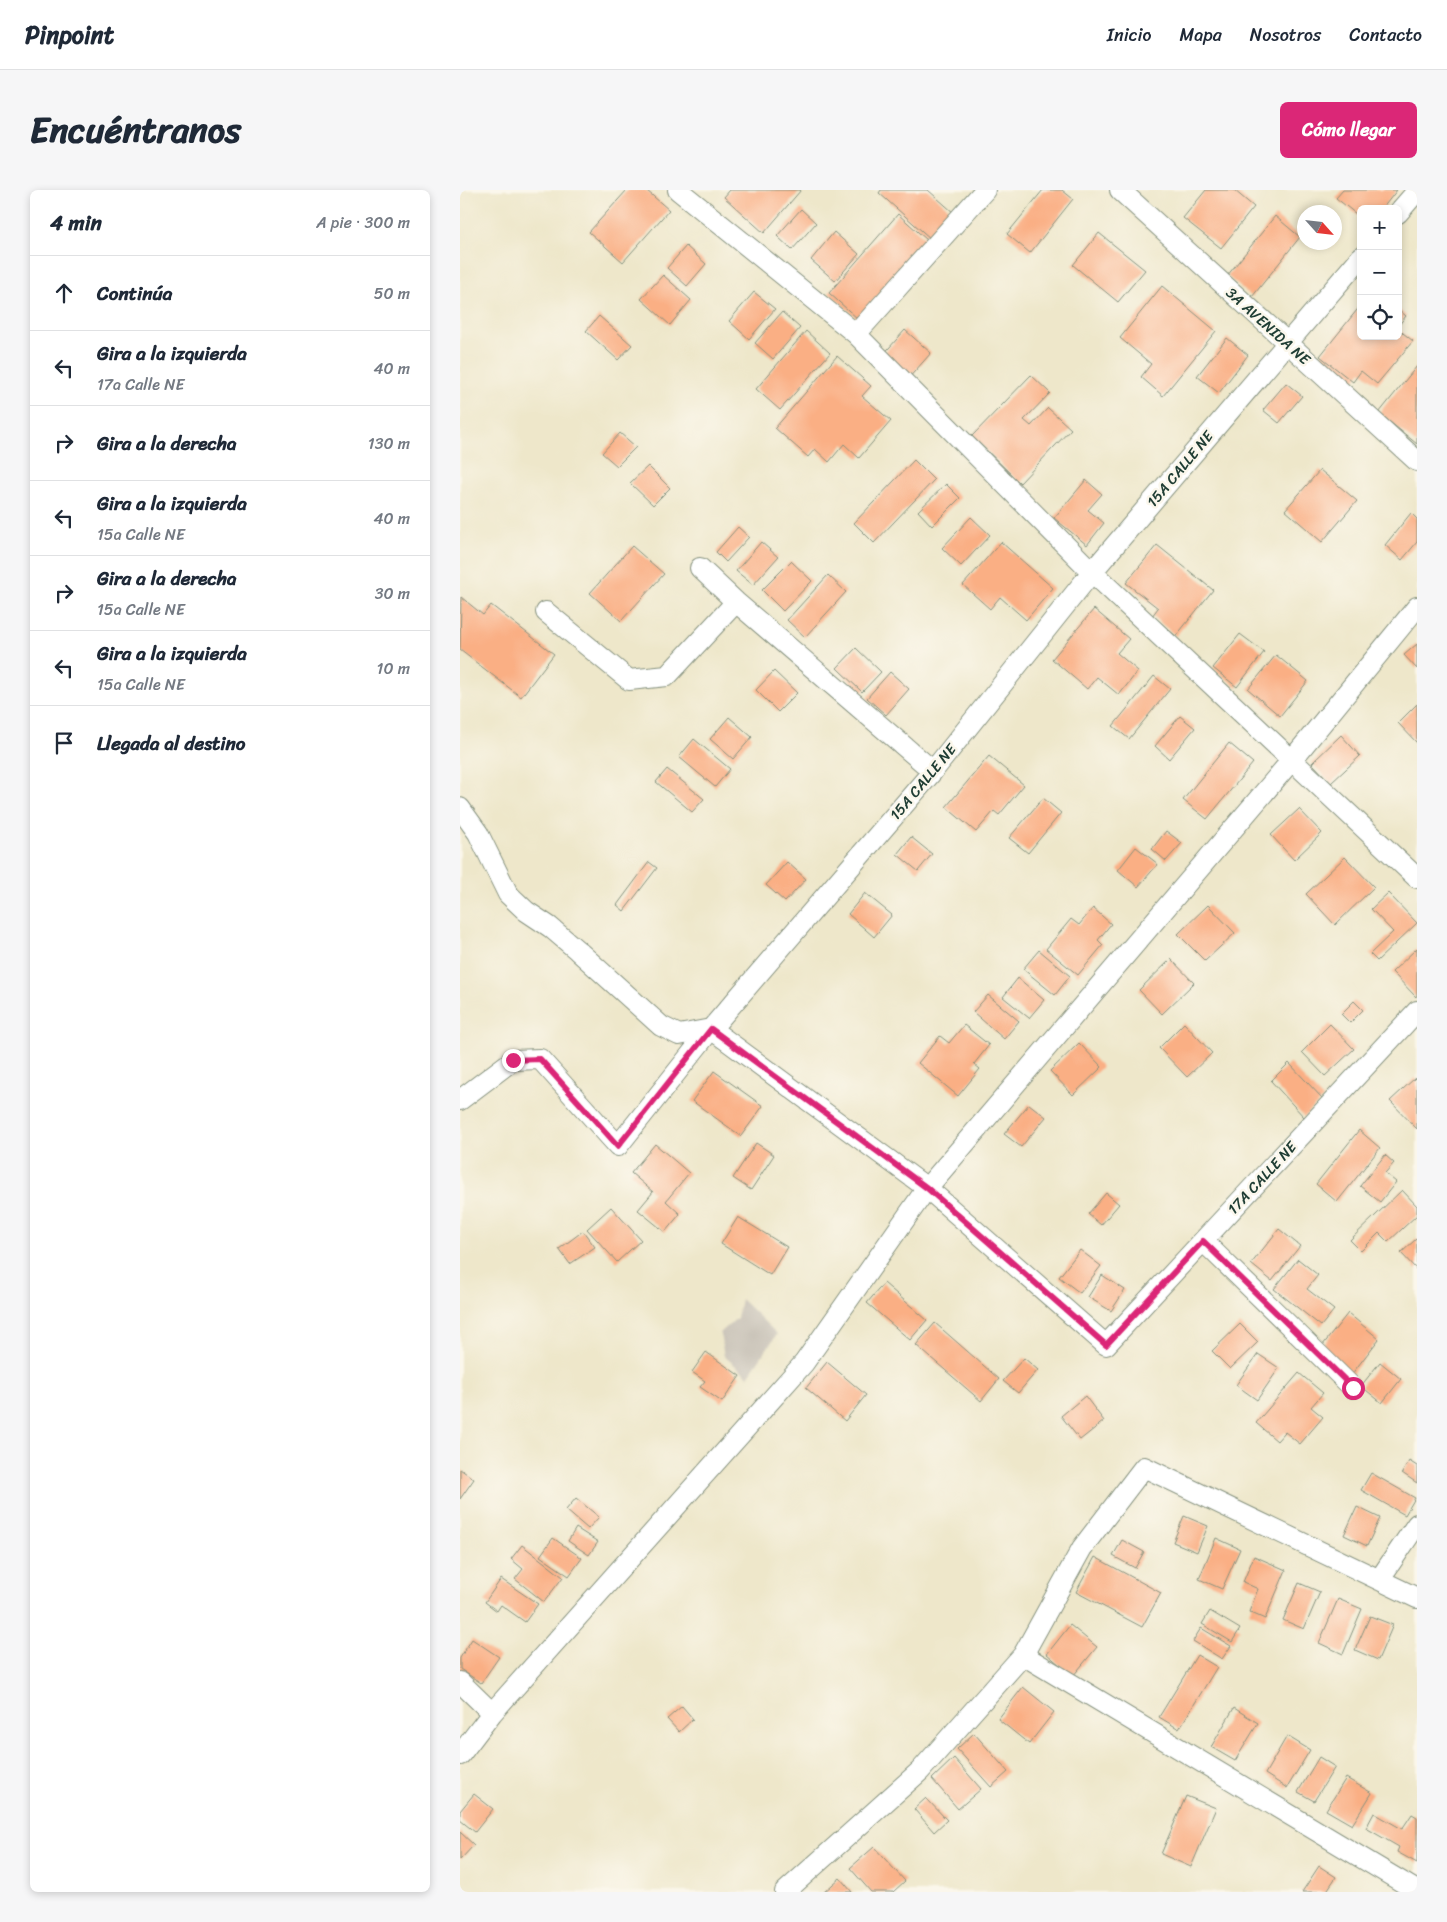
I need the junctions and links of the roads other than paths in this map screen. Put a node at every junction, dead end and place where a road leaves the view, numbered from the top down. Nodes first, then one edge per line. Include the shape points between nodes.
1 (678, 190) edge
2 (985, 190) edge
3 (1120, 190) edge
4 (1417, 191) edge
5 (1402, 208) edge
6 (1357, 262) edge
7 (856, 334) junction
8 (1287, 343) junction
9 (1417, 461) edge
10 (700, 568) dead end
11 (1092, 572) junction
12 (736, 602) junction
13 (1417, 607) edge
14 (546, 612) dead end
15 (1291, 761) junction
16 (933, 771) junction
17 (460, 808) edge
18 (1417, 878) edge
19 (1417, 1011) edge
20 (711, 1029) junction
21 (462, 1094) edge
22 (927, 1188) junction
23 (1203, 1241) junction
24 (1353, 1388) dead end
25 (1417, 1524) edge
26 (1379, 1580) junction
27 (1417, 1598) edge
28 (1023, 1655) junction
29 (460, 1682) edge
30 (492, 1713) junction
31 (460, 1755) edge
32 (1417, 1891) edge
33 (785, 1892) edge

1 - 7 street
2 - 7 street
3 - 8 street, 3A AVENIDA NE
4 - 5 street
6 - 8 street, 15A CALLE NE
7 - 11 street
8 - 9 street, 3A AVENIDA NE
8 - 11 street, 15A CALLE NE
10 - 12 street
11 - 15 street
11 - 16 street, 15A CALLE NE
12 - 14 street via 667,676 628,680
12 - 16 street
13 - 15 street
15 - 18 street
15 - 22 street
16 - 20 street, 15A CALLE NE
17 - 20 street via 478,834 508,894 526,911 577,950 661,1026 679,1035
19 - 23 street, 17A CALLE NE
20 - 21 street, 15A CALLE NE via 618,1146 540,1059 513,1060
20 - 22 street
22 - 23 street, 17A CALLE NE via 1106,1345
22 - 30 street via 804,1363
23 - 24 street
25 - 26 street
26 - 27 street
26 - 28 street via 1144,1467 1082,1548
28 - 32 street
28 - 33 street via 920,1771
29 - 30 street
30 - 31 street

